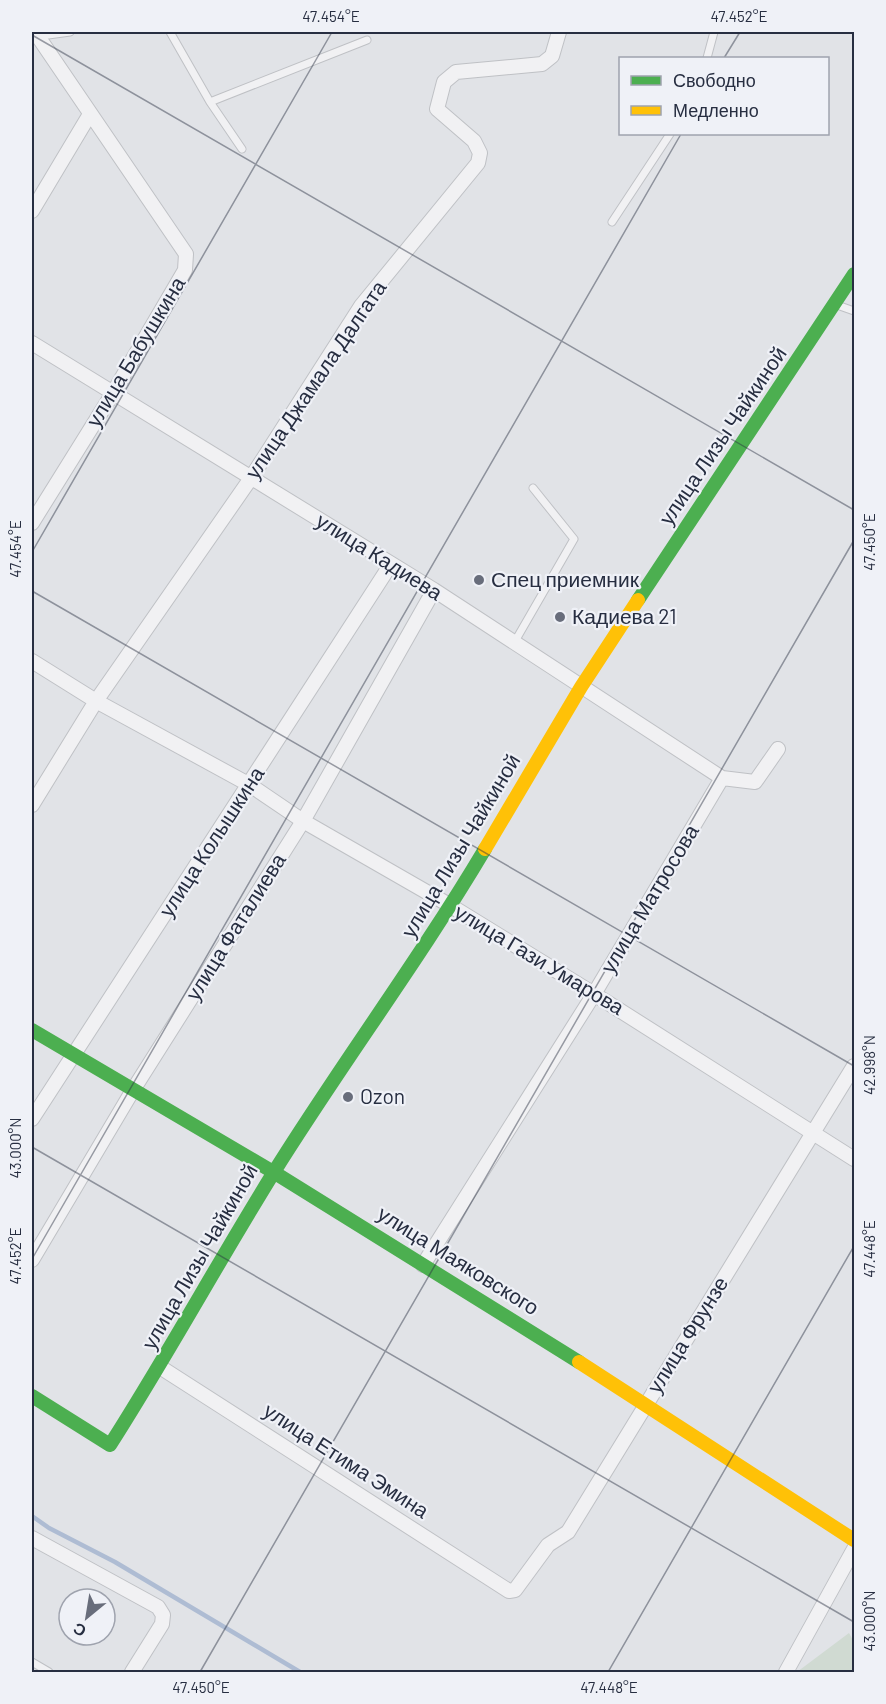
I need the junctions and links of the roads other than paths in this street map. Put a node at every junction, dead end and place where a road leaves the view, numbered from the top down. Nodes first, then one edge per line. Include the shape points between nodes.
1 (70, 32) edge
2 (170, 32) edge
3 (559, 32) edge
4 (714, 32) edge
5 (38, 34) edge
6 (367, 40) dead end
7 (707, 57) edge
8 (210, 102) junction
9 (90, 114) junction
10 (669, 135) edge
11 (242, 149) dead end
12 (32, 211) edge
13 (612, 222) dead end
14 (855, 274) edge
15 (835, 305) junction
16 (855, 311) edge
17 (32, 343) edge
18 (113, 393) junction
19 (251, 478) junction
20 (533, 488) dead end
21 (32, 524) edge
22 (392, 564) junction
23 (434, 590) junction
24 (514, 643) junction
25 (32, 661) edge
26 (581, 687) junction
27 (96, 701) junction
28 (778, 749) dead end
29 (722, 778) junction
30 (250, 785) junction
31 (32, 805) edge
32 (303, 821) junction
33 (451, 906) junction
34 (594, 994) junction
35 (32, 1030) edge
36 (72, 1054) junction
37 (855, 1066) edge
38 (133, 1090) junction
39 (32, 1119) edge
40 (814, 1132) junction
41 (855, 1160) edge
42 (274, 1172) junction
43 (32, 1260) edge
44 (423, 1265) junction
45 (160, 1367) junction
46 (32, 1396) edge
47 (646, 1403) junction
48 (32, 1538) edge
49 (855, 1540) edge
50 (855, 1549) edge
51 (509, 1591) joint
52 (32, 1662) edge
53 (49, 1672) edge
54 (132, 1672) edge
55 (786, 1672) edge

1 - 5 lane
2 - 8 lane
3 - 19 street, улица Джамала Далгата via 552,56 542,64 456,72 444,82 437,109 474,141 480,153 478,163 361,306
4 - 7 lane
5 - 9 street, улица Бабушкина
6 - 8 lane
8 - 11 lane
9 - 12 street
9 - 18 street, улица Бабушкина via 186,254 185,270
10 - 13 lane
14 - 15 street, улица Лизы Чайкиной
15 - 16 lane
15 - 26 street, улица Лизы Чайкиной
17 - 18 street, улица Кадиева
18 - 19 street, улица Кадиева
18 - 21 street, улица Бабушкина
19 - 22 street, улица Кадиева
19 - 27 street, улица Джамала Далгата
20 - 24 lane via 574,539
22 - 23 street, улица Кадиева
22 - 30 street, улица Колышкина
23 - 24 street, улица Кадиева
23 - 32 street, улица Фаталиева
24 - 26 street, улица Кадиева
25 - 27 street, улица Гази Умарова
26 - 29 street, улица Кадиева
26 - 33 street, улица Лизы Чайкиной
27 - 30 street, улица Гази Умарова
27 - 31 street, улица Джамала Далгата
28 - 29 street via 755,782
29 - 34 street, улица Матросова
30 - 32 street, улица Гази Умарова
30 - 36 street, улица Колышкина
32 - 33 street, улица Гази Умарова
32 - 38 street, улица Фаталиева
33 - 34 street, улица Гази Умарова
33 - 42 street, улица Лизы Чайкиной
34 - 40 street, улица Гази Умарова
34 - 44 street, улица Матросова
35 - 36 street, улица Маяковского
36 - 38 street, улица Маяковского
36 - 39 street, улица Колышкина
37 - 40 street, улица Фрунзе
38 - 42 street, улица Маяковского
38 - 43 street, улица Фаталиева
40 - 41 street, улица Гази Умарова
40 - 47 street, улица Фрунзе
42 - 44 street, улица Маяковского
42 - 45 street, улица Лизы Чайкиной
44 - 47 street, улица Маяковского
45 - 46 street, улица Лизы Чайкиной via 110,1444
45 - 51 street, улица Етима Эмина
47 - 49 street, улица Маяковского
47 - 51 street, улица Фрунзе via 568,1532 548,1545 521,1584
48 - 54 street via 158,1607 163,1615 162,1624
50 - 55 street
52 - 53 lane

